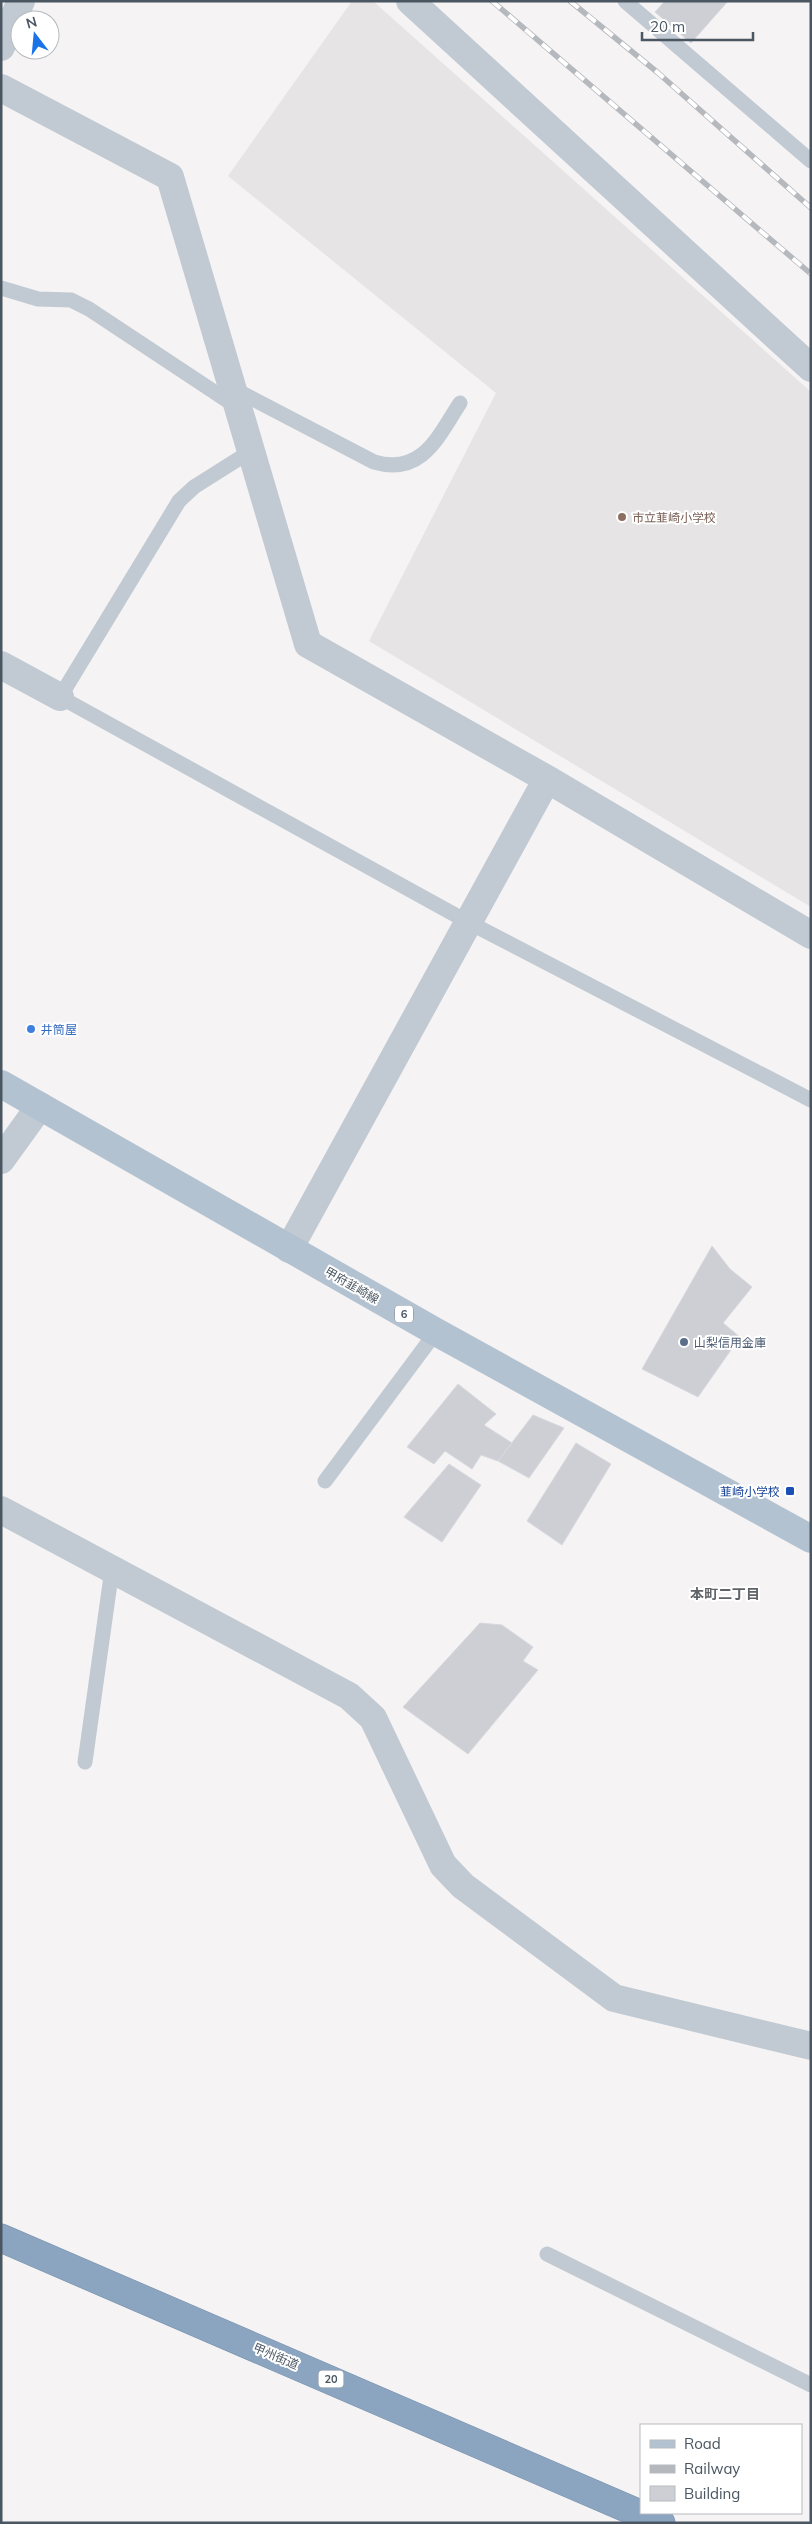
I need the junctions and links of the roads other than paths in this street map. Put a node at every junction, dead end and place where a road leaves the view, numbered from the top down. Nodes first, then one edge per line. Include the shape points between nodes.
1 (21, 1) edge
2 (410, 1) edge
3 (625, 1) edge
4 (1, 47) edge
5 (1, 88) edge
6 (811, 161) edge
7 (1, 288) edge
8 (811, 368) edge
9 (235, 398) junction
10 (460, 403) dead end
11 (251, 451) junction
12 (1, 664) edge
13 (60, 697) junction
14 (548, 779) junction
15 (468, 922) junction
16 (811, 935) edge
17 (1, 1084) edge
18 (811, 1100) edge
19 (40, 1106) junction
20 (1, 1160) edge
21 (290, 1248) junction
22 (436, 1332) junction
23 (326, 1481) dead end
24 (1, 1510) edge
25 (811, 1539) edge
26 (112, 1570) junction
27 (85, 1762) dead end
28 (811, 2046) edge
29 (1, 2238) edge
30 (547, 2254) dead end
31 (811, 2385) edge
32 (640, 2514) edge
33 (640, 2514) edge
34 (661, 2523) edge

1 - 4 street
2 - 8 street
3 - 6 lane
5 - 9 street via 170,177
7 - 9 lane via 38,299 71,300
9 - 10 lane via 391,467 418,459 432,446
9 - 11 street
11 - 13 lane via 194,487 179,501
11 - 14 street via 308,644
12 - 13 street
13 - 15 lane
14 - 15 street
14 - 16 street
15 - 18 lane
15 - 21 street
17 - 19 main road, 甲府韮崎線 / 6
19 - 20 street
19 - 21 main road, 甲府韮崎線 / 6
21 - 22 main road, 甲府韮崎線 / 6
22 - 23 lane
22 - 25 main road, 甲府韮崎線 / 6
24 - 26 street
26 - 27 lane
26 - 28 street via 349,1696 374,1718 443,1865 463,1886 614,1998
29 - 33 highway, 甲州街道 / 20
30 - 31 lane
32 - 34 highway, 甲州街道 / 20

